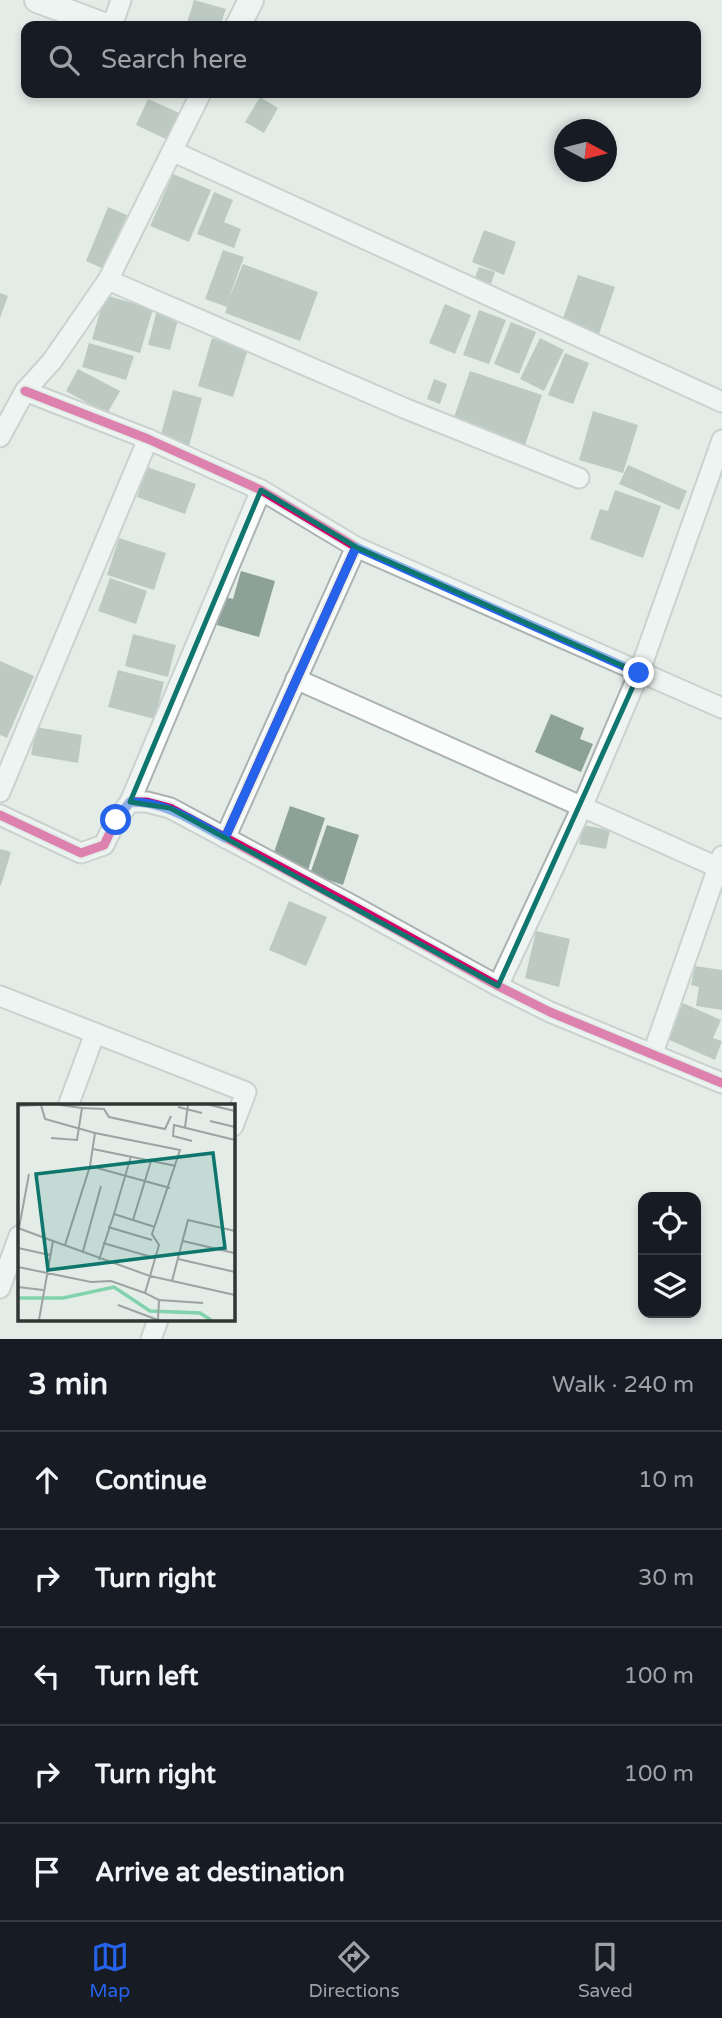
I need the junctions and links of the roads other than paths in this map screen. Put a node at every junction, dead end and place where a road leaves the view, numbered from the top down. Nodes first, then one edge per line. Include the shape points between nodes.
1 (37, 0) edge
2 (121, 0) edge
3 (251, 0) edge
4 (93, 21) edge
5 (114, 21) edge
6 (240, 21) edge
7 (198, 98) edge
8 (172, 151) junction
9 (108, 280) junction
10 (25, 391) junction
11 (722, 402) edge
12 (0, 437) edge
13 (148, 439) junction
14 (722, 440) edge
15 (579, 478) dead end
16 (261, 490) junction
17 (356, 547) junction
18 (639, 673) junction
19 (296, 679) junction
20 (722, 708) edge
21 (0, 792) edge
22 (130, 802) junction
23 (582, 807) junction
24 (0, 816) edge
25 (225, 838) junction
26 (720, 861) edge
27 (498, 986) junction
28 (0, 996) edge
29 (95, 1033) junction
30 (653, 1054) junction
31 (722, 1083) edge
32 (69, 1104) edge
33 (234, 1123) edge
34 (18, 1239) edge
35 (0, 1287) edge
36 (157, 1322) edge
37 (150, 1339) edge

1 - 4 street
2 - 5 street
3 - 6 street
7 - 8 street
8 - 9 street
8 - 11 street
9 - 10 street via 52,361
9 - 15 street
10 - 12 street
10 - 13 street
13 - 16 street
13 - 21 street
14 - 18 street
16 - 17 street
16 - 22 street
17 - 18 street
17 - 19 street
18 - 20 street
18 - 23 street
19 - 23 street
19 - 25 street
22 - 24 street via 104,845 81,853
22 - 25 street via 170,808
23 - 26 street
23 - 27 street
25 - 27 street
26 - 30 street
27 - 30 street
28 - 29 street
29 - 32 street
29 - 33 street via 246,1092
30 - 31 street
34 - 35 street
36 - 37 street

